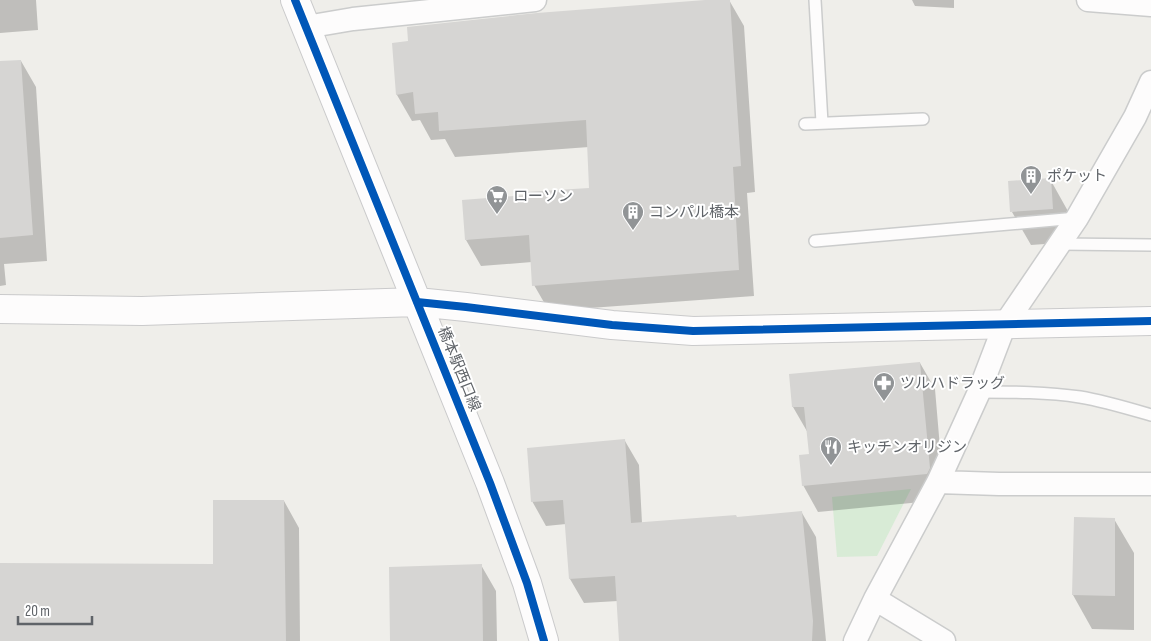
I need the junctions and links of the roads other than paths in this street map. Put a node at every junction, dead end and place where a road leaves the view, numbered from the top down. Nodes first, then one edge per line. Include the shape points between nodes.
1 (295, 0) edge
2 (535, 0) edge
3 (815, 0) edge
4 (1088, 0) edge
5 (1151, 5) edge
6 (306, 27) junction
7 (1151, 82) edge
8 (1143, 117) edge
9 (923, 119) dead end
10 (822, 123) junction
11 (805, 124) dead end
12 (1077, 218) junction
13 (815, 241) dead end
14 (1058, 244) junction
15 (1151, 245) edge
16 (417, 302) junction
17 (0, 309) edge
18 (1151, 321) edge
19 (1006, 324) junction
20 (979, 392) junction
21 (1151, 415) edge
22 (938, 482) junction
23 (1151, 484) edge
24 (876, 598) junction
25 (544, 641) edge
26 (855, 641) edge
27 (944, 641) edge

1 - 6 street, 橋本駅西口線
2 - 6 street
3 - 10 lane
4 - 5 street
6 - 16 street, 橋本駅西口線
7 - 8 street
8 - 12 street
9 - 10 lane
10 - 11 lane
12 - 13 lane
12 - 14 street
14 - 15 lane
14 - 19 street
16 - 17 street via 142,311
16 - 19 street via 661,330
16 - 25 street, 橋本駅西口線 via 506,524
18 - 19 street
19 - 20 street
20 - 21 lane via 1079,396
20 - 22 street
22 - 23 street
22 - 24 street
24 - 26 street
24 - 27 street

